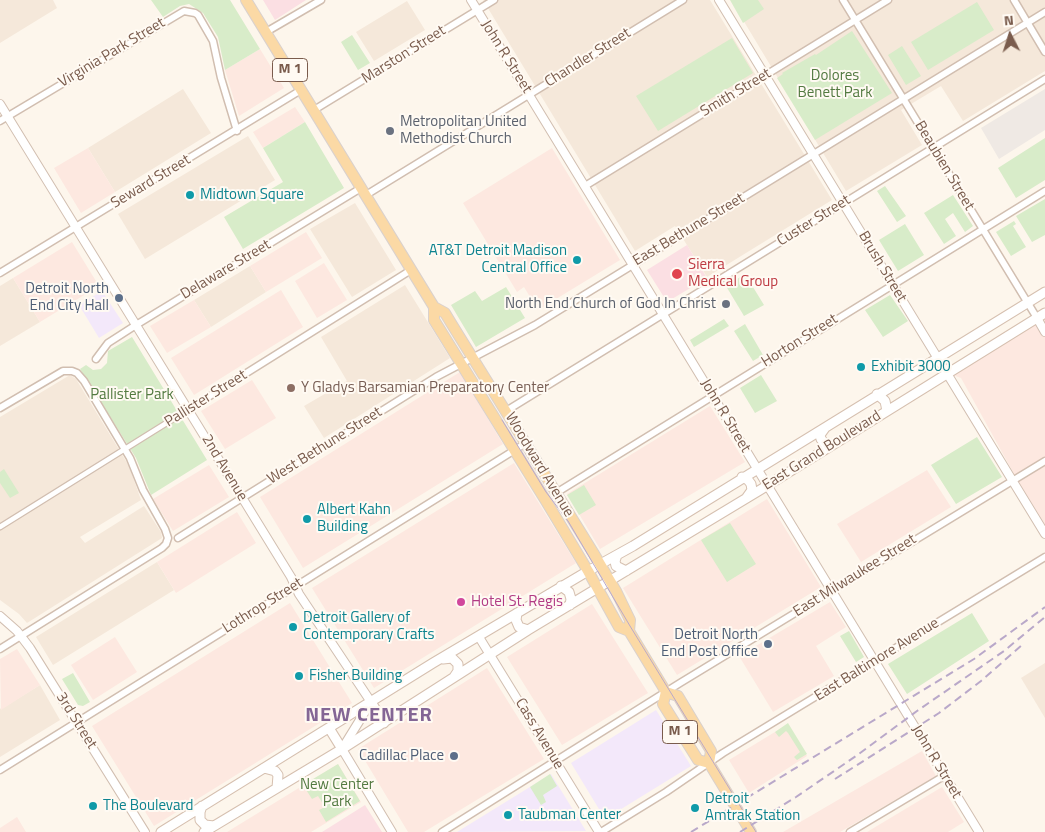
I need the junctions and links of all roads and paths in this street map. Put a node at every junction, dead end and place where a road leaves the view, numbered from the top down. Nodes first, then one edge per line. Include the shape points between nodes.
1 (246, 0) edge
2 (321, 0) edge
3 (471, 0) edge
4 (494, 0) edge
5 (683, 0) edge
6 (719, 0) edge
7 (842, 0) edge
8 (888, 0) edge
9 (1014, 0) edge
10 (477, 10) junction
11 (1045, 12) edge
12 (855, 20) junction
13 (1028, 23) junction
14 (266, 32) junction
15 (1045, 52) edge
16 (765, 75) junction
17 (1045, 79) edge
18 (302, 90) junction
19 (529, 95) junction
20 (903, 99) junction
21 (0, 104) edge
22 (314, 110) junction
23 (8, 116) junction
24 (0, 121) edge
25 (237, 131) junction
26 (933, 148) junction
27 (813, 154) junction
28 (585, 186) junction
29 (1045, 191) edge
30 (363, 192) junction
31 (843, 203) junction
32 (76, 228) junction
33 (982, 230) junction
34 (633, 265) junction
35 (411, 270) junction
36 (0, 273) edge
37 (893, 284) junction
38 (1045, 292) edge
39 (1027, 303) junction
40 (434, 307) junction
41 (1045, 313) edge
42 (663, 314) junction
43 (1036, 318) junction
44 (136, 325) junction
45 (1045, 332) edge
46 (473, 357) junction
47 (938, 358) junction
48 (96, 359) dead end
49 (461, 363) junction
50 (947, 373) junction
51 (877, 394) junction
52 (712, 395) junction
53 (0, 408) edge
54 (188, 409) junction
55 (506, 411) junction
56 (887, 411) junction
57 (827, 426) junction
58 (526, 443) junction
59 (831, 446) junction
60 (125, 449) junction
61 (514, 450) junction
62 (1045, 461) edge
63 (757, 468) junction
64 (742, 477) junction
65 (1012, 480) junction
66 (767, 485) junction
67 (556, 493) junction
68 (747, 497) junction
69 (242, 498) junction
70 (0, 527) edge
71 (1045, 534) edge
72 (178, 538) dead end
73 (617, 555) junction
74 (1045, 557) edge
75 (600, 563) junction
76 (588, 570) junction
77 (626, 571) junction
78 (610, 581) junction
79 (295, 586) junction
80 (560, 586) junction
81 (597, 588) junction
82 (832, 591) junction
83 (570, 604) junction
84 (517, 613) junction
85 (0, 616) edge
86 (528, 630) junction
87 (628, 631) junction
88 (22, 636) junction
89 (479, 637) junction
90 (0, 649) edge
91 (490, 654) junction
92 (442, 659) junction
93 (875, 662) junction
94 (454, 677) junction
95 (666, 692) junction
96 (371, 702) junction
97 (76, 723) junction
98 (384, 723) junction
99 (329, 728) junction
100 (342, 749) junction
101 (555, 761) junction
102 (709, 763) junction
103 (264, 768) junction
104 (0, 770) edge
105 (944, 776) junction
106 (278, 788) junction
107 (202, 806) junction
108 (214, 826) junction
109 (145, 832) edge
110 (161, 832) edge
111 (204, 832) edge
112 (392, 832) edge
113 (442, 832) edge
114 (600, 832) edge
115 (751, 832) edge
116 (850, 832) edge
117 (979, 832) edge

1 - 14 main road, Woodward Avenue / M 1
2 - 14 street
3 - 10 street, John R Street
4 - 10 street, Marston Street
5 - 19 street, Chandler Street
6 - 16 street, Brush Street
7 - 12 street, Beaubien Street
8 - 12 street, Smith Street
9 - 13 street
10 - 19 street, John R Street
10 - 22 street, Marston Street
11 - 13 street, East Bethune Street
12 - 16 street, Smith Street
12 - 20 street, Beaubien Street
13 - 15 street
13 - 20 street, East Bethune Street
14 - 18 main road, Woodward Avenue / M 1
16 - 27 street, Brush Street
16 - 28 street, Smith Street
17 - 26 street, Custer Street
18 - 22 main road, Woodward Avenue / M 1
18 - 25 street, Seward Street
19 - 28 street, John R Street
19 - 30 street, Chandler Street
20 - 26 street, Beaubien Street
20 - 27 street, East Bethune Street
21 - 23 street, 2nd Avenue
22 - 30 main road, Woodward Avenue / M 1
23 - 24 street, Virginia Park Street
23 - 25 street, Virginia Park Street via 178,13 190,11 198,16 213,41
23 - 32 street, 2nd Avenue
25 - 32 street, Seward Street
26 - 31 street, Custer Street
26 - 33 street, Beaubien Street
27 - 31 street, Brush Street
27 - 34 street, East Bethune Street
28 - 34 street, John R Street
29 - 33 street, Horton Street
30 - 35 main road, Woodward Avenue / M 1
30 - 44 street, Delaware Street
31 - 37 street, Brush Street
31 - 42 street, Custer Street
32 - 36 street, Seward Street
32 - 44 street, 2nd Avenue
33 - 37 street, Horton Street
33 - 39 street, Beaubien Street
34 - 42 street, John R Street
34 - 46 street, East Bethune Street via 535,325
35 - 40 main road, Woodward Avenue / M 1
35 - 54 street, Pallister Street
37 - 47 street, Brush Street
37 - 52 street, Horton Street
38 - 39 main road, East Grand Boulevard
39 - 43 street, Beaubien Street
39 - 47 main road, East Grand Boulevard
40 - 46 main road, Woodward Avenue / M 1 via 445,313
40 - 49 main road, Woodward Avenue / M 1 via 434,320
41 - 43 main road, East Grand Boulevard
42 - 52 street, John R Street
42 - 55 street, Custer Street
43 - 45 street, Beaubien Street
43 - 50 main road, East Grand Boulevard
44 - 48 street, Delaware Street via 108,343
44 - 54 street, 2nd Avenue
46 - 49 street, West Bethune Street
46 - 55 main road, Woodward Avenue / M 1
47 - 50 street, Brush Street
47 - 51 main road, East Grand Boulevard
49 - 61 main road, Woodward Avenue / M 1
49 - 69 street, West Bethune Street
50 - 56 main road, East Grand Boulevard
50 - 65 street, Brush Street
51 - 56 main road via 886,401
51 - 57 main road, East Grand Boulevard
52 - 63 street, John R Street
52 - 67 street, Horton Street
53 - 60 street via 57,374 72,371 84,381
54 - 60 street, Pallister Street
54 - 69 street, 2nd Avenue
55 - 58 main road, Woodward Avenue / M 1
56 - 59 main road, East Grand Boulevard
57 - 59 main road via 821,439
57 - 63 main road, East Grand Boulevard
58 - 61 street, Lothrop Street
58 - 67 main road, Woodward Avenue / M 1
59 - 66 main road, East Grand Boulevard
60 - 70 street, Pallister Street
60 - 88 street via 165,529 167,541 162,548
61 - 76 main road, Woodward Avenue / M 1
61 - 79 street, Lothrop Street
62 - 65 street, East Milwaukee Street
63 - 64 main road, East Grand Boulevard
63 - 66 street, John R Street
64 - 68 main road via 751,484 752,490
64 - 73 main road, East Grand Boulevard
65 - 71 street, Brush Street
65 - 82 street, East Milwaukee Street
66 - 68 main road, East Grand Boulevard
66 - 82 street, John R Street
67 - 75 main road, Woodward Avenue / M 1
68 - 77 main road, East Grand Boulevard
69 - 72 street, West Bethune Street
69 - 79 street, 2nd Avenue
73 - 75 main road, East Grand Boulevard
73 - 77 main road via 616,566
74 - 93 street, East Baltimore Avenue
75 - 76 main road, East Grand Boulevard
75 - 78 main road, Woodward Avenue / M 1
76 - 80 main road, East Grand Boulevard
76 - 81 main road, Woodward Avenue / M 1
77 - 78 main road, East Grand Boulevard
78 - 81 main road, East Grand Boulevard
78 - 87 main road, Woodward Avenue / M 1 via 630,620
79 - 96 street, 2nd Avenue
79 - 97 street, Lothrop Street
80 - 83 main road via 568,592
80 - 84 main road, East Grand Boulevard
81 - 83 main road, East Grand Boulevard
81 - 87 main road, Woodward Avenue / M 1 via 619,627
82 - 93 street, John R Street
82 - 95 street, East Milwaukee Street
83 - 86 main road, East Grand Boulevard
84 - 86 main road via 519,627
84 - 89 main road, East Grand Boulevard
85 - 88 street, 3rd Street
86 - 91 main road, East Grand Boulevard
87 - 95 main road, Woodward Avenue / M 1
88 - 90 street
88 - 97 street, 3rd Street
89 - 91 street, Cass Avenue
89 - 92 main road, East Grand Boulevard
91 - 94 main road, East Grand Boulevard
91 - 101 street, Cass Avenue
92 - 94 main road via 449,657 455,660 458,667
92 - 96 main road, East Grand Boulevard
93 - 102 street, East Baltimore Avenue
93 - 105 street, John R Street
94 - 98 main road, East Grand Boulevard
95 - 101 street, East Milwaukee Street
95 - 102 main road, Woodward Avenue / M 1 via 678,696 711,751
95 - 102 main road, Woodward Avenue / M 1 via 663,704 698,760
96 - 98 main road
96 - 99 main road, East Grand Boulevard
96 - 100 street
97 - 104 street, Lothrop Street
97 - 109 street, 3rd Street
98 - 100 main road, East Grand Boulevard
99 - 100 main road
99 - 103 main road, East Grand Boulevard
100 - 106 main road, East Grand Boulevard
100 - 112 street
101 - 113 street, East Milwaukee Street
101 - 114 street, Cass Avenue
102 - 114 street, East Baltimore Avenue
102 - 115 main road, Woodward Avenue / M 1
103 - 106 main road via 278,775
103 - 107 main road, East Grand Boulevard
105 - 116 street
105 - 117 street, John R Street
106 - 108 main road, East Grand Boulevard
107 - 108 main road via 200,820 205,825
107 - 110 main road, East Grand Boulevard
108 - 111 main road, East Grand Boulevard

